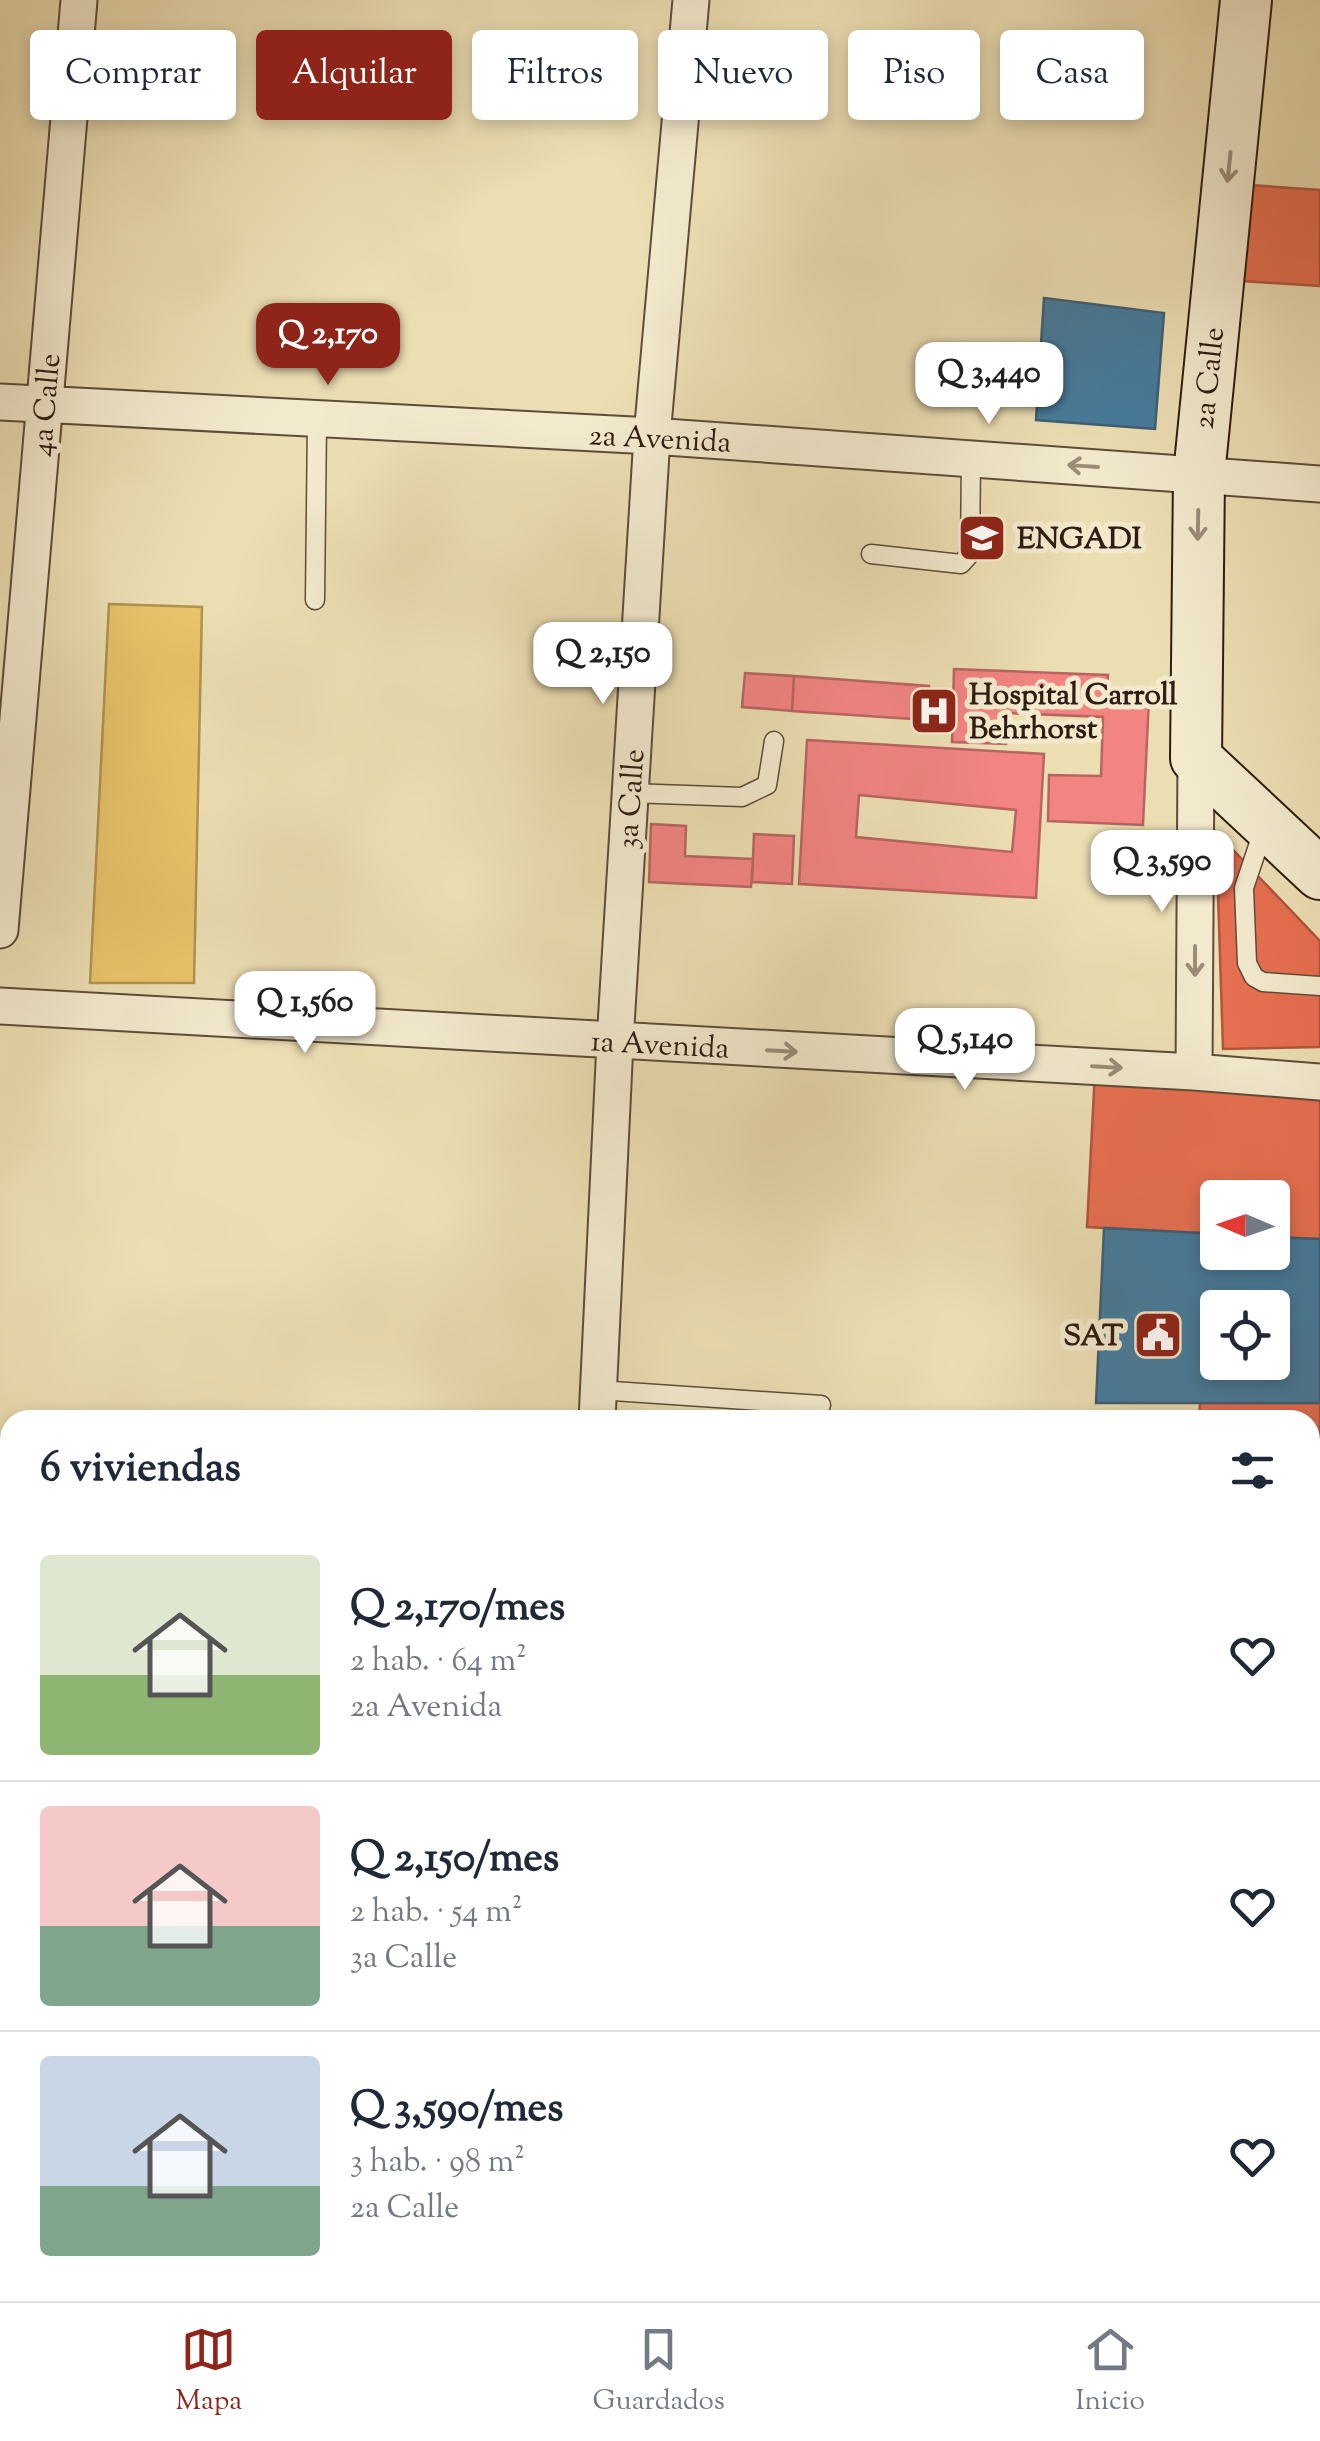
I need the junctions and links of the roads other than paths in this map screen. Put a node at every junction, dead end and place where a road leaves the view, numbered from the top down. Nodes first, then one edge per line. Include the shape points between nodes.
1 (79, 0) edge
2 (691, 0) edge
3 (1246, 0) edge
4 (0, 402) edge
5 (45, 404) junction
6 (317, 420) junction
7 (652, 436) junction
8 (971, 458) junction
9 (1199, 475) junction
10 (1320, 484) edge
11 (872, 554) dead end
12 (315, 600) dead end
13 (774, 741) dead end
14 (1196, 758) junction
15 (630, 792) junction
16 (1266, 823) junction
17 (1320, 874) edge
18 (0, 930) edge
19 (1320, 986) edge
20 (0, 1006) edge
21 (615, 1042) junction
22 (1194, 1072) junction
23 (1320, 1082) edge
24 (598, 1405) edge
25 (821, 1405) dead end

1 - 5 street, 4a Calle
2 - 7 street, 3a Calle
3 -> 9 main road, 2a Calle
4 - 5 street, 2a Avenida
5 - 6 street, 2a Avenida
5 - 18 street, 4a Calle
6 - 7 street, 2a Avenida
6 - 12 lane
7 - 8 street, 2a Avenida
7 - 15 street, 3a Calle
9 -> 8 street, 2a Avenida
8 - 11 lane via 967,560
9 - 10 street, 2a Avenida
9 -> 14 main road, 2a Calle
13 - 15 lane via 767,784 742,797
14 - 16 main road
14 -> 22 street, 2a Calle
15 - 21 street, 3a Calle
16 - 17 main road
16 - 19 lane via 1244,888 1247,962 1264,982
20 - 21 street, 1a Avenida
21 -> 22 street, 1a Avenida
21 - 24 street, 3a Calle
22 - 23 street, 1a Avenida
24 - 25 lane

